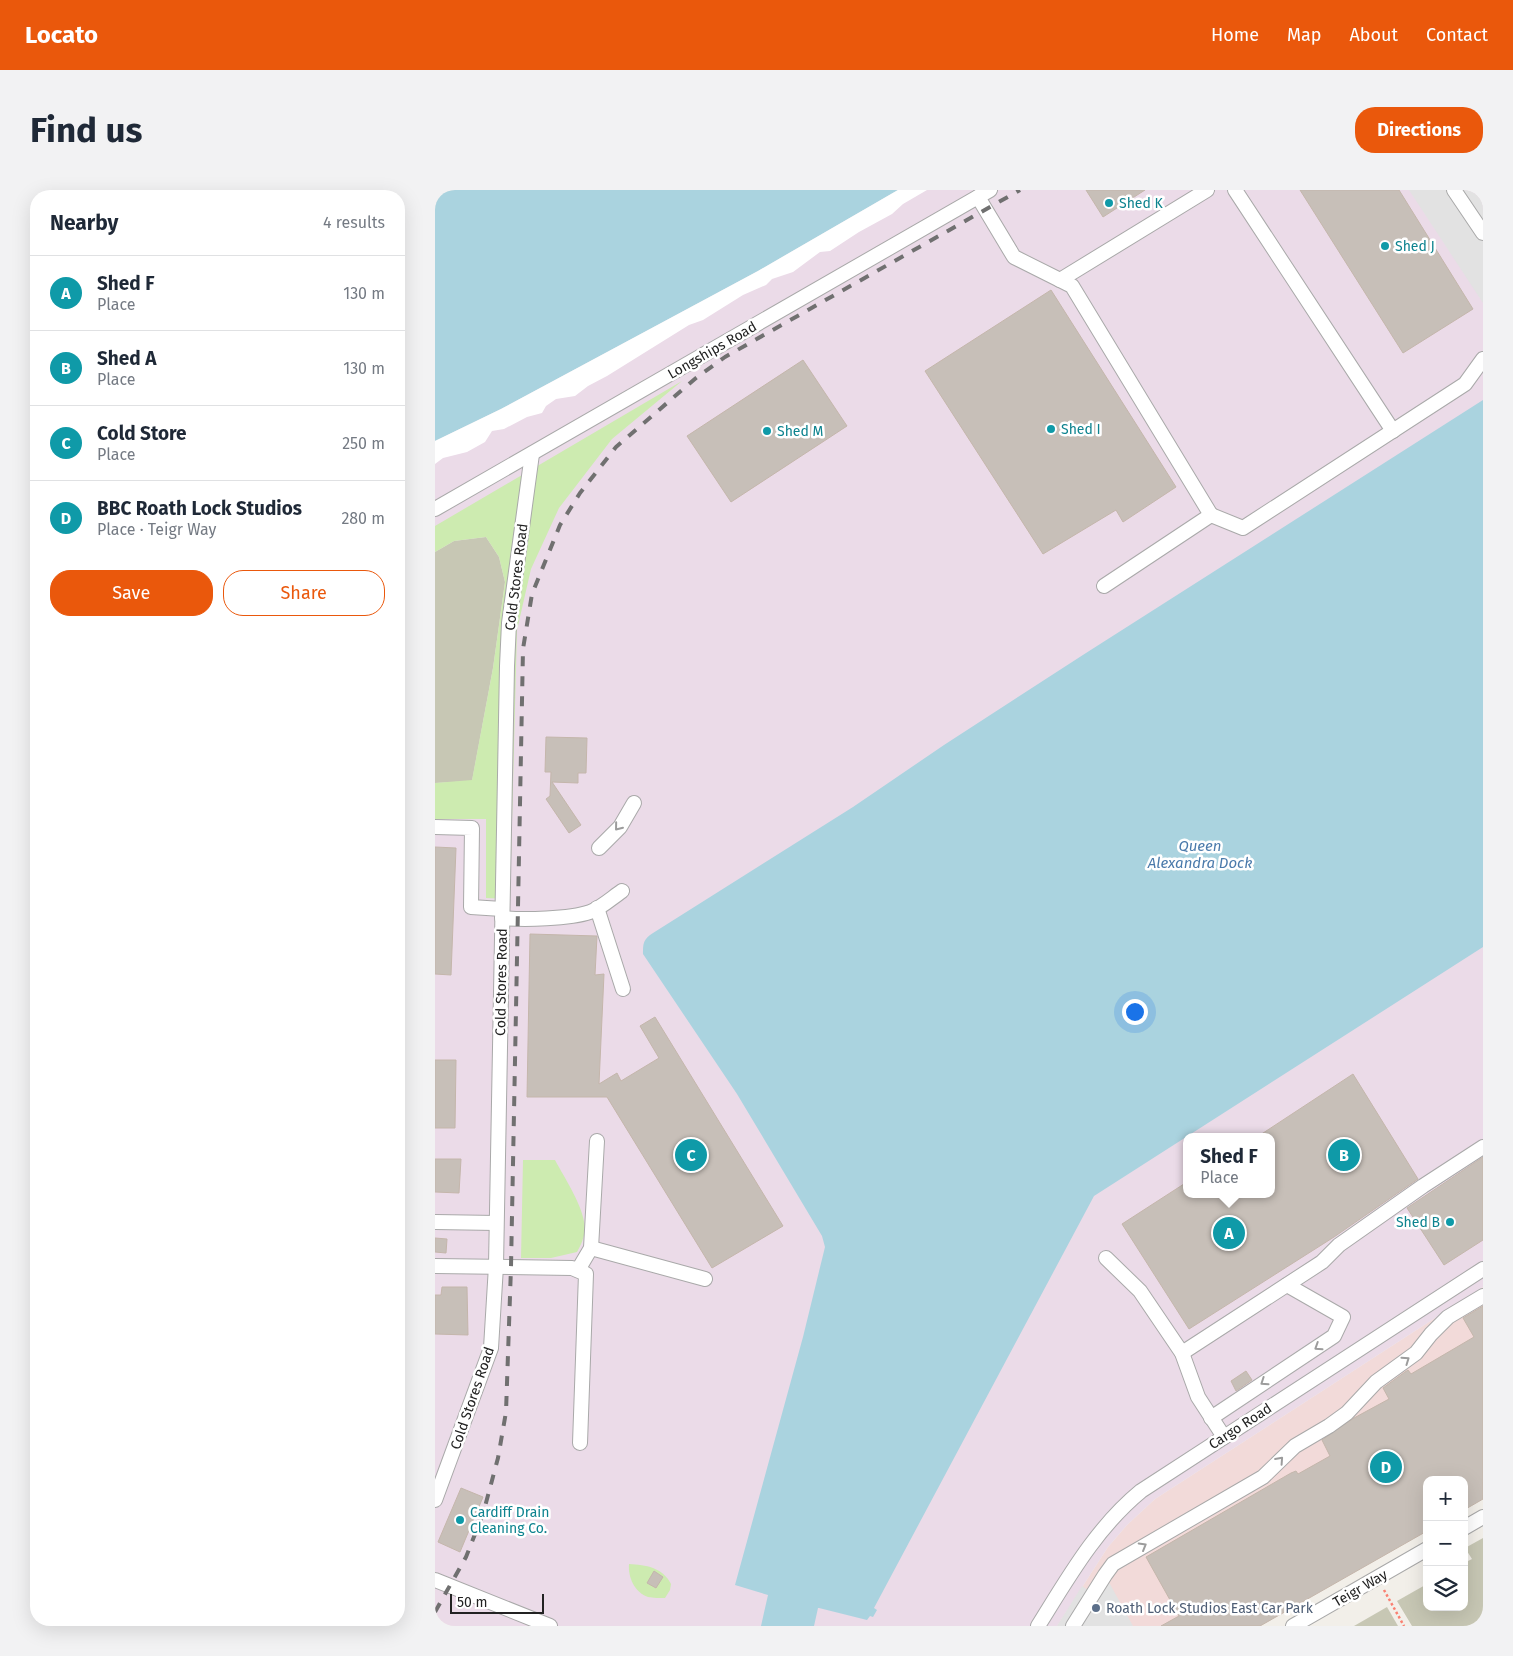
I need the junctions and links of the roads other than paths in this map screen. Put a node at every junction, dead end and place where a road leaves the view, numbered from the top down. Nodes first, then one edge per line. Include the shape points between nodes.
1 (1207, 190) edge
2 (1235, 190) edge
3 (1454, 190) edge
4 (984, 193) edge
5 (1483, 233) edge
6 (1060, 280) junction
7 (1483, 359) edge
8 (1393, 431) junction
9 (532, 454) junction
10 (435, 509) edge
11 (1211, 515) junction
12 (1104, 586) dead end
13 (634, 804) dead end
14 (435, 827) edge
15 (599, 848) dead end
16 (623, 891) dead end
17 (597, 908) junction
18 (502, 913) junction
19 (623, 989) dead end
20 (597, 1141) dead end
21 (1483, 1147) edge
22 (435, 1222) edge
23 (496, 1223) junction
24 (591, 1248) junction
25 (1105, 1258) dead end
26 (435, 1266) edge
27 (496, 1266) junction
28 (578, 1270) junction
29 (1483, 1270) edge
30 (705, 1279) dead end
31 (1287, 1285) junction
32 (1483, 1296) edge
33 (1182, 1353) junction
34 (1211, 1418) junction
35 (1223, 1437) junction
36 (580, 1443) dead end
37 (435, 1500) edge
38 (1483, 1517) edge
39 (1468, 1526) edge
40 (1423, 1551) edge
41 (435, 1580) edge
42 (550, 1626) edge
43 (1038, 1626) edge
44 (1073, 1626) edge
45 (1293, 1626) edge

1 - 6 street
2 - 8 street
3 - 5 street
4 - 6 street via 1014,257
4 - 9 street, Longships Road
6 - 11 street via 1072,286
7 - 8 street via 1465,384
8 - 11 street via 1243,528
9 - 10 street, Longships Road
9 - 18 street, Cold Stores Road via 509,623
11 - 12 street
13 -> 15 street via 620,827
14 - 18 street via 472,828 471,907
16 - 17 street
17 - 18 street via 591,912 518,919
17 - 19 street
18 - 23 street, Cold Stores Road
20 - 24 street
21 - 31 street via 1339,1245 1322,1262
22 - 23 street
23 - 27 street, Cold Stores Road
24 - 28 street
24 - 30 street
25 - 33 street via 1140,1291
26 - 27 street
27 - 28 street
27 - 37 street, Cold Stores Road via 491,1348
28 - 36 street via 586,1274
29 - 35 street, Cargo Road
31 - 33 street
31 -> 34 street via 1343,1317 1334,1336
44 -> 32 street via 1113,1564 1263,1477 1295,1446 1347,1413 1371,1386 1416,1353 1448,1317
33 - 34 street via 1198,1397
34 - 35 street
35 - 43 street, Cargo Road via 1121,1508 1083,1555
38 - 39 street
40 - 45 street, Teigr Way
41 - 42 street

